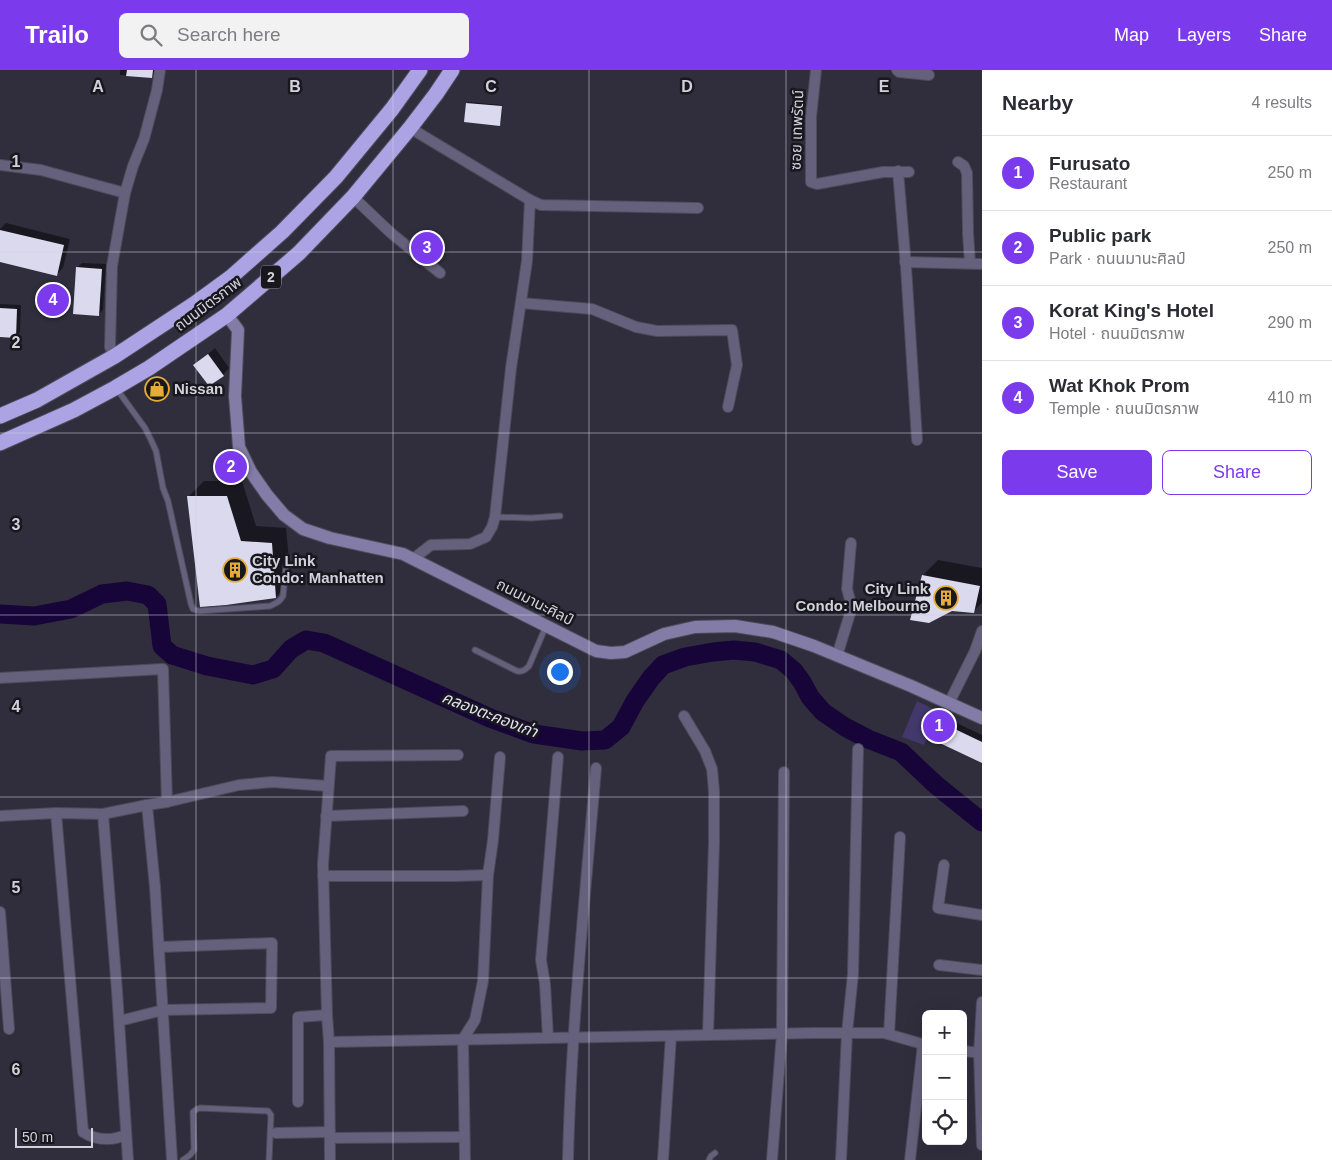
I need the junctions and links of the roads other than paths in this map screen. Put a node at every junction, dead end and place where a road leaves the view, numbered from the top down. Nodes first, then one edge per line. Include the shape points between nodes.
1 (160, 70) edge
2 (420, 70) edge
3 (452, 70) edge
4 (816, 70) edge
5 (897, 70) edge
6 (929, 75) dead end
7 (410, 128) junction
8 (958, 162) dead end
9 (0, 165) edge
10 (898, 171) junction
11 (909, 172) dead end
12 (125, 193) junction
13 (353, 198) junction
14 (530, 200) junction
15 (698, 208) dead end
16 (906, 262) junction
17 (970, 263) junction
18 (982, 264) edge
19 (440, 273) dead end
20 (521, 303) junction
21 (227, 315) junction
22 (115, 356) junction
23 (115, 388) junction
24 (728, 407) dead end
25 (0, 416) edge
26 (917, 440) dead end
27 (0, 443) edge
28 (560, 516) dead end
29 (495, 517) junction
30 (851, 544) dead end
31 (287, 557) dead end
32 (413, 559) junction
33 (546, 626) junction
34 (982, 631) edge
35 (475, 650) dead end
36 (838, 656) junction
37 (0, 678) edge
38 (949, 703) junction
39 (684, 716) dead end
40 (982, 718) edge
41 (858, 749) dead end
42 (458, 755) dead end
43 (500, 757) dead end
44 (558, 757) dead end
45 (596, 768) dead end
46 (784, 772) dead end
47 (328, 786) junction
48 (167, 802) junction
49 (146, 805) junction
50 (463, 811) dead end
51 (56, 813) junction
52 (103, 814) junction
53 (0, 816) edge
54 (326, 816) junction
55 (900, 837) dead end
56 (944, 866) dead end
57 (488, 875) junction
58 (323, 876) junction
59 (0, 912) edge
60 (982, 914) edge
61 (160, 947) junction
62 (939, 965) dead end
63 (982, 970) edge
64 (982, 1002) edge
65 (163, 1010) junction
66 (327, 1016) junction
67 (119, 1021) junction
68 (9, 1028) dead end
69 (782, 1033) junction
70 (847, 1033) junction
71 (889, 1034) junction
72 (708, 1035) junction
73 (671, 1036) junction
74 (548, 1038) junction
75 (574, 1038) junction
76 (464, 1039) junction
77 (329, 1042) junction
78 (922, 1043) edge
79 (967, 1051) edge
80 (981, 1053) edge
81 (923, 1055) edge
82 (298, 1102) dead end
83 (981, 1123) edge
84 (276, 1133) dead end
85 (126, 1135) junction
86 (330, 1135) junction
87 (459, 1137) dead end
88 (982, 1145) edge
89 (715, 1153) dead end
90 (128, 1160) edge
91 (172, 1160) edge
92 (183, 1160) edge
93 (269, 1160) edge
94 (330, 1160) edge
95 (465, 1160) edge
96 (568, 1160) edge
97 (664, 1160) edge
98 (709, 1160) edge
99 (772, 1160) edge
100 (841, 1160) edge
101 (910, 1160) edge

1 - 12 street via 144,139
2 - 22 highway, ถนนมิตรภาพ / 2 via 336,177 282,232 232,276
3 - 7 highway, ถนนมิตรภาพ / 2
4 - 10 street, ซอย เทพรัตน์ via 811,117 811,182 816,184
5 - 6 street
7 - 13 highway, ถนนมิตรภาพ / 2
7 - 14 street
8 - 17 street via 967,173
9 - 12 street via 41,170
10 - 11 street, ซอย เทพรัตน์
10 - 16 street
12 - 22 street via 112,266 110,347
13 - 19 street
13 - 21 highway, ถนนมิตรภาพ / 2 via 298,254
14 - 15 street via 541,205
14 - 20 street
16 - 17 street
16 - 26 street
17 - 18 street
20 - 24 street via 592,309 636,327 657,331 732,330 737,365
20 - 29 street
21 - 23 highway, ถนนมิตรภาพ / 2
21 - 32 street, ถนนมานะศิลป์ via 238,330 235,396 239,447 267,495 284,515 303,529
22 - 25 highway, ถนนมิตรภาพ / 2 via 37,400
23 - 27 highway, ถนนมิตรภาพ / 2
23 - 31 lane via 145,428 156,451 193,609 277,603 283,596
28 - 29 lane
29 - 32 street via 486,537 470,544 431,546
30 - 36 street via 847,589 852,607
32 - 33 street, ถนนมานะศิลป์
33 - 35 lane via 529,666 521,672
33 - 36 street, ถนนมานะศิลป์ via 596,651 611,653 624,652 664,634 695,627 735,626 772,632
34 - 38 street
36 - 38 street, ถนนมานะศิลป์
37 - 48 street via 163,669
38 - 40 street, ถนนมานะศิลป์
39 - 72 street via 705,751 712,769 714,792
41 - 70 street via 853,974
42 - 47 street via 330,756
43 - 57 street
44 - 74 street via 540,960
45 - 75 street
46 - 69 street
47 - 48 street via 272,782 239,785
47 - 54 street
48 - 49 street
49 - 52 street
49 - 61 street
50 - 54 street
51 - 52 street
51 - 53 street
51 - 85 street via 83,1132 91,1138 102,1139
52 - 67 street
54 - 58 street
55 - 71 street
56 - 60 street via 938,908
57 - 58 street
57 - 76 street via 483,981 475,1020
58 - 66 street
59 - 68 street
61 - 65 street
61 - 65 street via 272,943 271,1008
62 - 63 street
64 - 80 street
65 - 67 street
65 - 91 street
66 - 77 street
66 - 82 street via 298,1017
67 - 85 street
69 - 70 street
69 - 72 street
69 - 99 street
70 - 71 street
70 - 100 street
71 - 78 street
72 - 73 street
73 - 75 street
73 - 97 street
74 - 75 street
74 - 76 street
75 - 96 street
76 - 77 street
76 - 95 street
77 - 86 street
79 - 80 street
80 - 83 street
81 - 101 street
83 - 88 street
84 - 86 street
85 - 90 street
86 - 87 street
86 - 94 street
89 - 98 lane
92 - 93 lane via 194,1150 193,1112 200,1108 268,1111 271,1115

